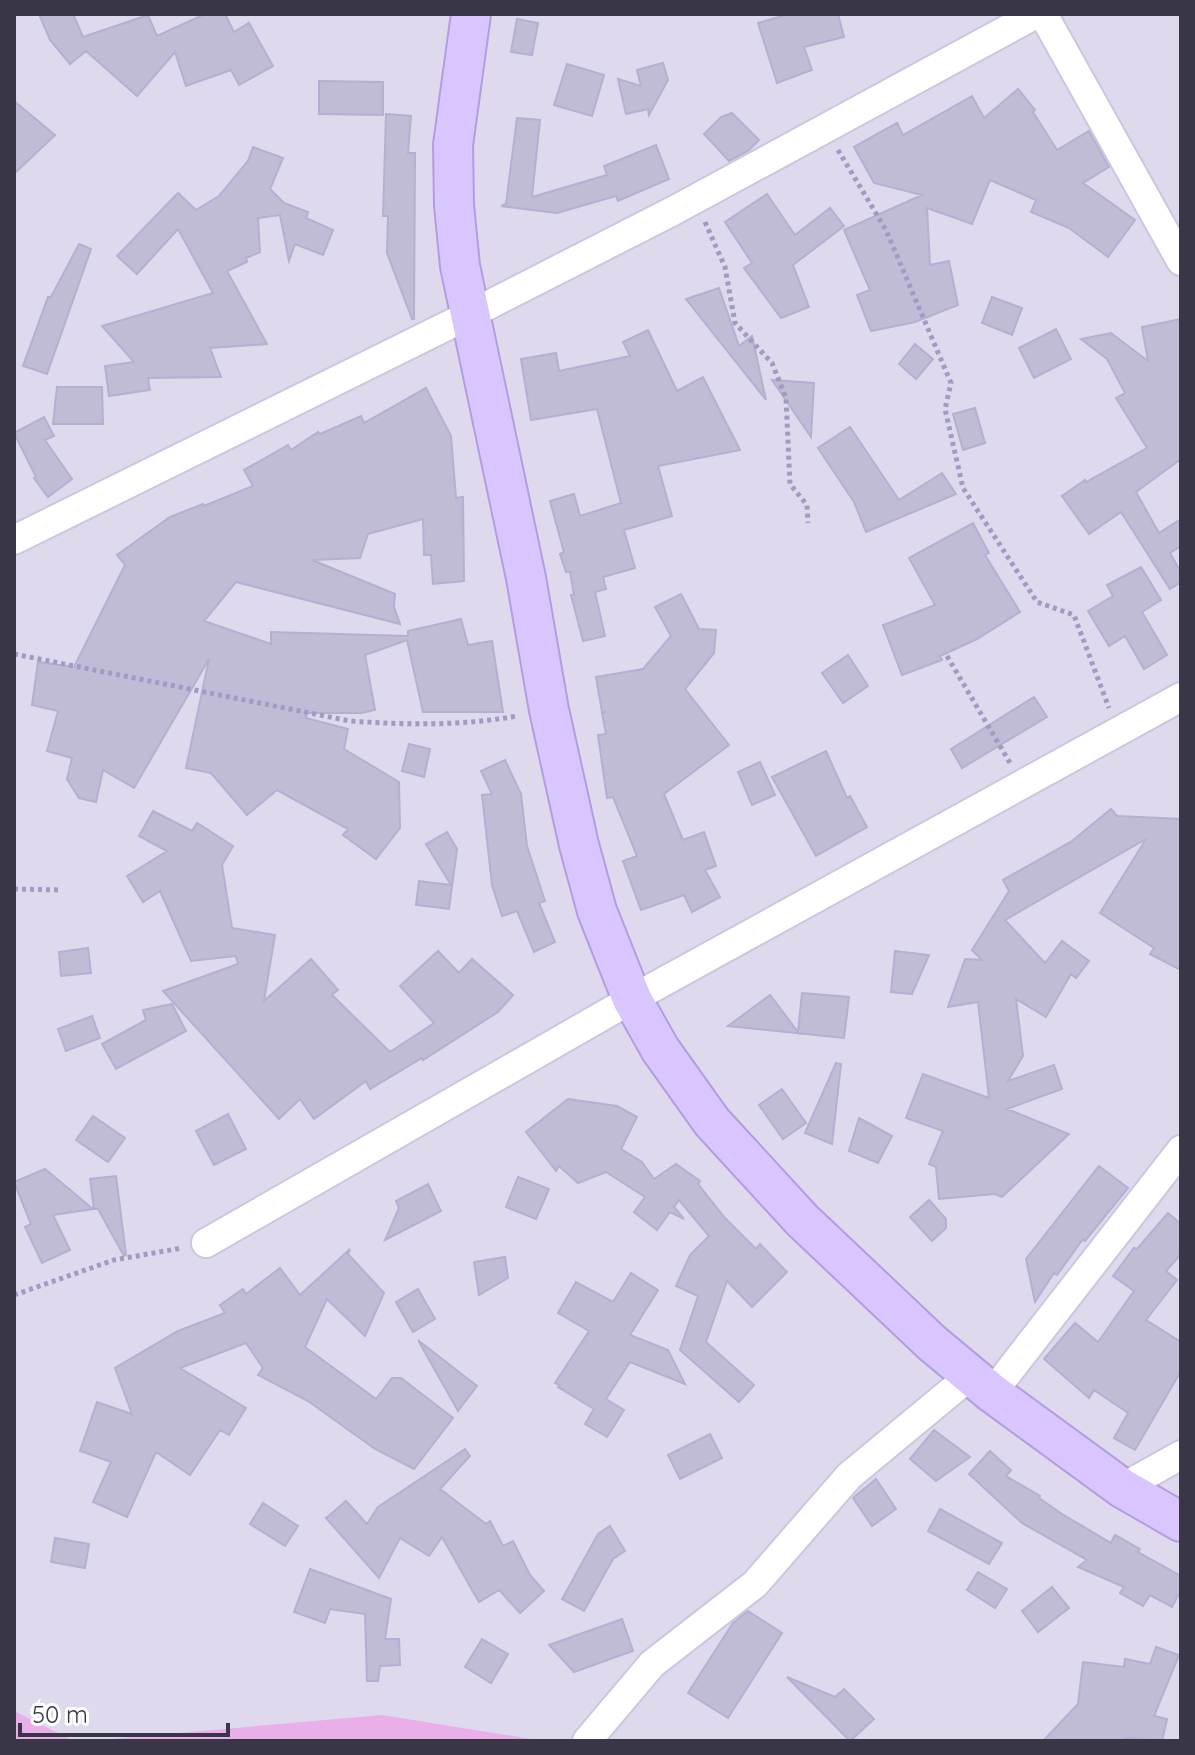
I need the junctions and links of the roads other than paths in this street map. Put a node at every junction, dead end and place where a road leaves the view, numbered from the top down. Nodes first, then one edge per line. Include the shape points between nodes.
1 (471, 14) edge
2 (1036, 14) edge
3 (1043, 14) edge
4 (1181, 261) edge
5 (469, 315) junction
6 (14, 540) edge
7 (1181, 697) edge
8 (632, 999) junction
9 (1181, 1150) edge
10 (206, 1243) road end
11 (982, 1384) junction
12 (1181, 1455) edge
13 (1122, 1488) junction
14 (1181, 1522) edge
15 (587, 1741) edge

1 - 5 street via 453,145 455,221
2 - 5 street
3 - 4 street
5 - 6 street
5 - 8 street via 549,710 597,911
7 - 8 street
8 - 10 street
8 - 11 street via 712,1122 802,1220
9 - 11 street
11 - 13 street
11 - 15 street via 923,1412 849,1476 755,1584 652,1664
12 - 13 street
13 - 14 street

